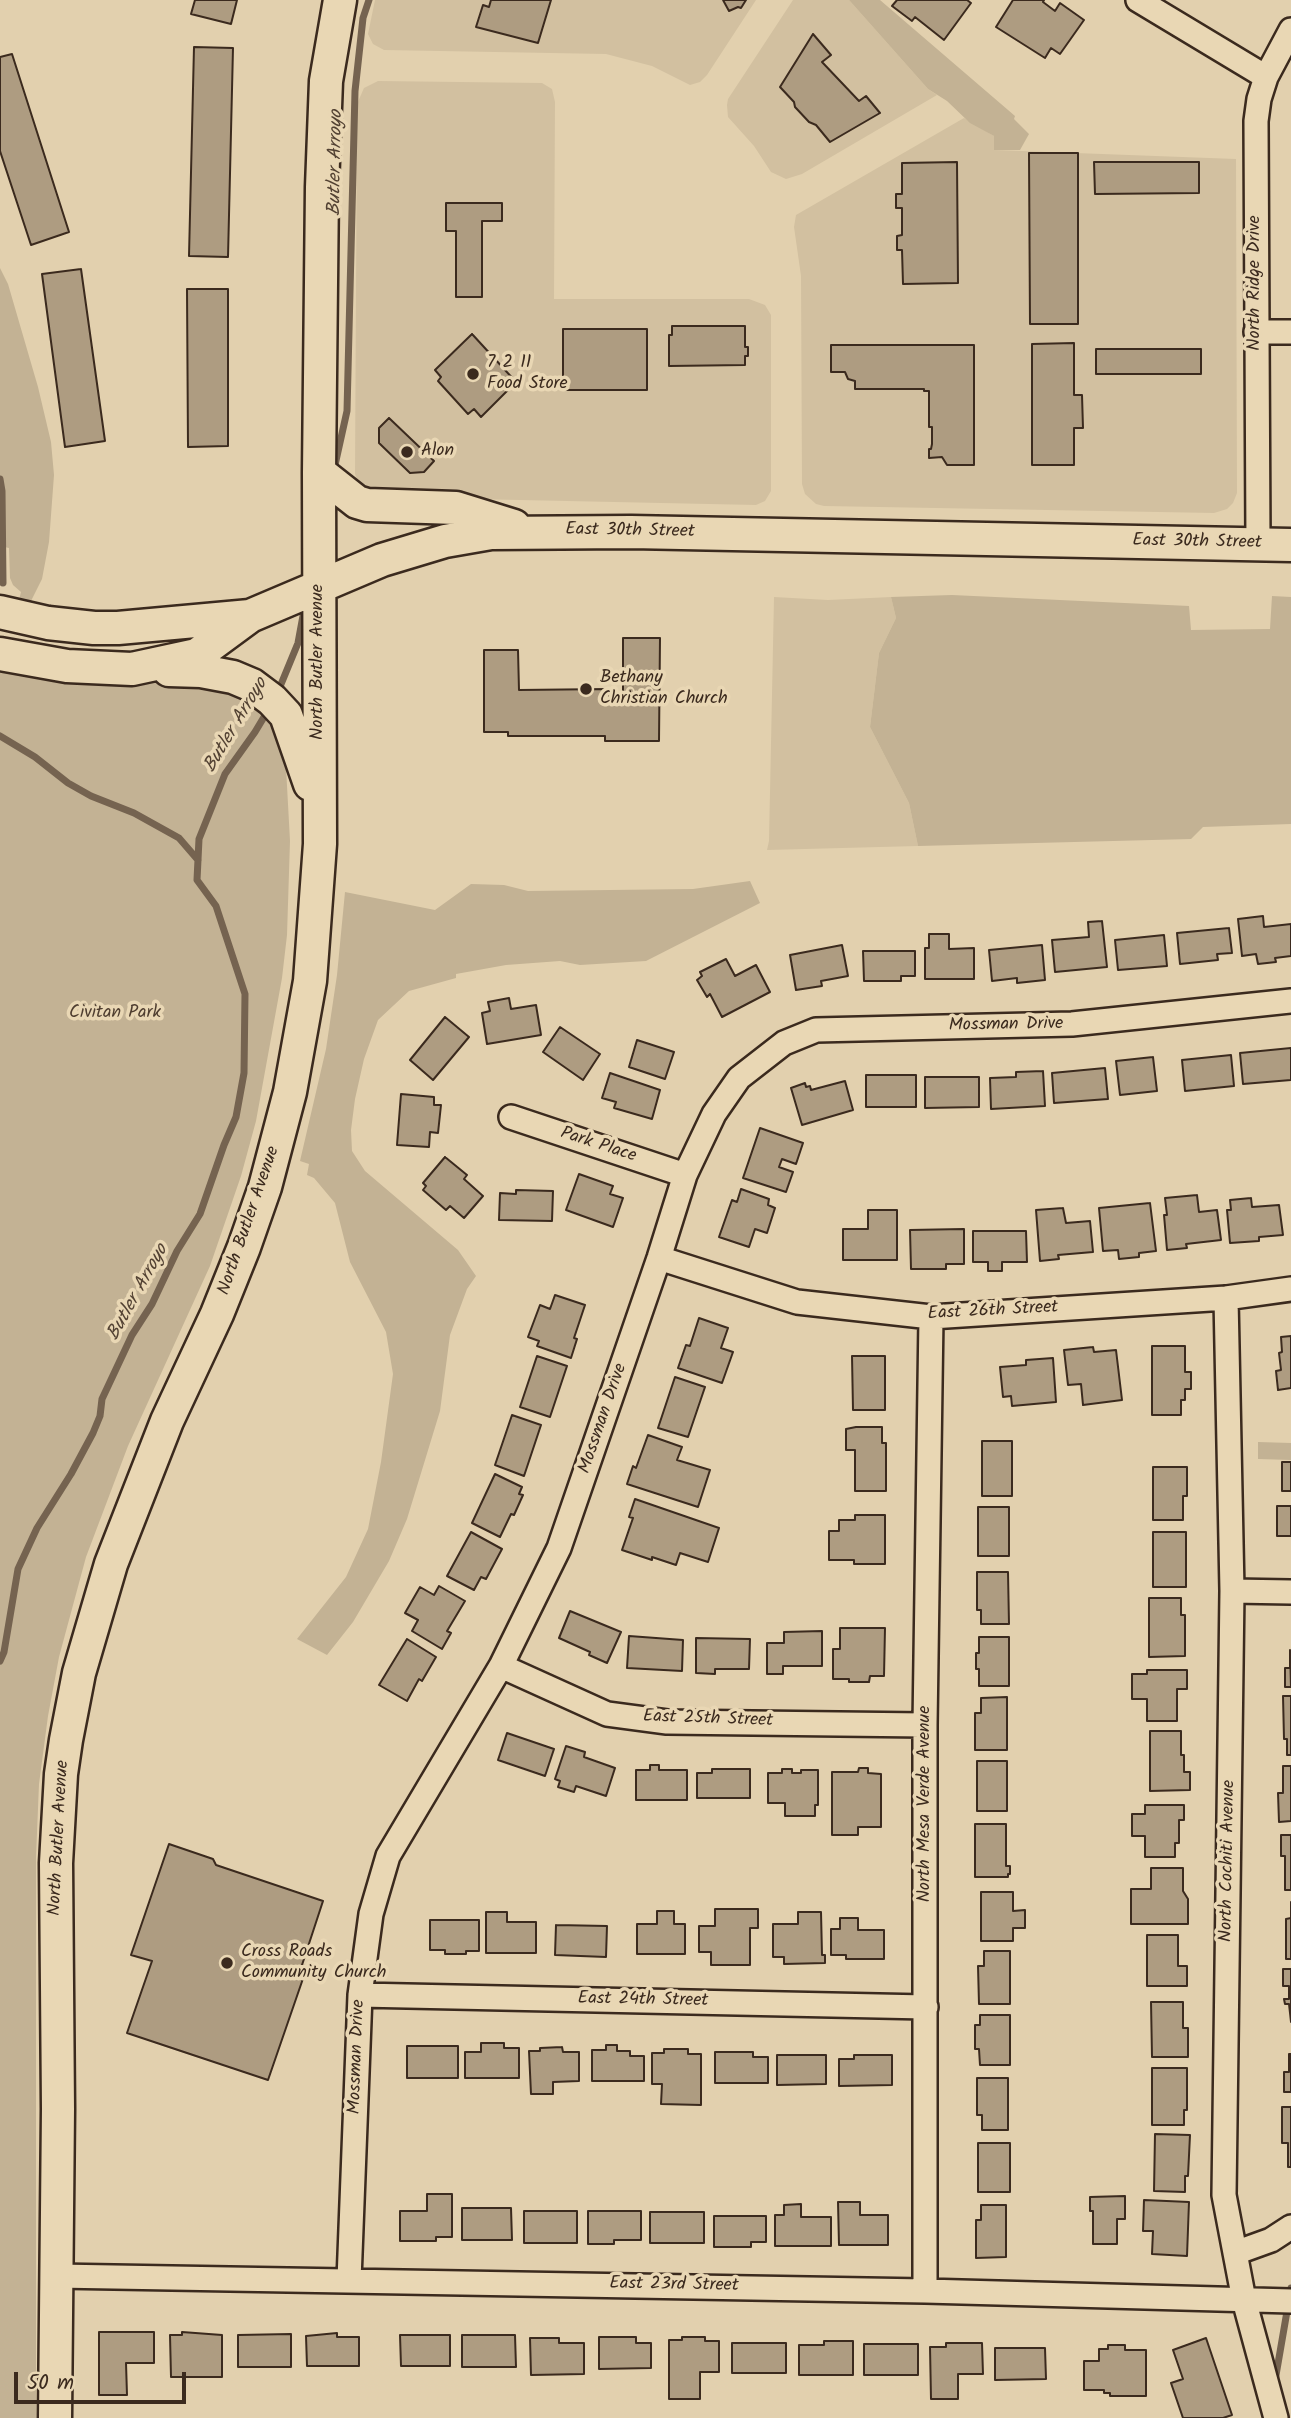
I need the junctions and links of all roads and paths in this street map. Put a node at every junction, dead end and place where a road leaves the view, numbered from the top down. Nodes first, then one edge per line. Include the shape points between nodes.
1 (340, 0) edge
2 (1139, 0) edge
3 (1291, 30) edge
4 (1266, 76) junction
5 (1291, 331) edge
6 (1256, 332) junction
7 (319, 472) junction
8 (532, 531) junction
9 (1258, 544) junction
10 (1291, 545) edge
11 (320, 587) junction
12 (0, 612) edge
13 (250, 616) junction
14 (0, 654) edge
15 (132, 669) junction
16 (318, 806) junction
17 (1281, 1002) edge
18 (511, 1117) dead end
19 (685, 1175) junction
20 (659, 1258) junction
21 (1291, 1289) edge
22 (1226, 1298) junction
23 (931, 1317) junction
24 (1233, 1591) junction
25 (1291, 1592) edge
26 (501, 1666) junction
27 (925, 1725) junction
28 (360, 1996) junction
29 (926, 2007) junction
30 (1291, 2227) edge
31 (1235, 2253) junction
32 (56, 2276) junction
33 (349, 2280) junction
34 (925, 2291) junction
35 (1244, 2301) junction
36 (1291, 2301) edge
37 (55, 2418) edge
38 (1276, 2418) edge

1 - 7 main road, North Butler Avenue via 326,94
2 - 4 street
3 - 4 street, North Ridge Drive
4 - 6 street, North Ridge Drive via 1256,134
5 - 6 street
6 - 9 street, North Ridge Drive
7 - 8 main road via 367,505 456,508
7 - 11 main road, North Butler Avenue
8 - 9 main road, East 30th Street
8 - 11 main road, East 30th Street via 445,541 383,560
9 - 10 main road, East 30th Street
11 - 13 main road, East 30th Street
11 - 16 main road, North Butler Avenue
12 - 13 main road via 94,628
13 - 15 main road, East 30th Street via 197,655
14 - 15 main road, East 30th Street via 67,666
15 - 16 main road via 201,671 233,677 262,693 286,715
16 - 32 main road, North Butler Avenue via 318,885 310,981 279,1139 244,1247 111,1564 79,1672 66,1740 56,1863
17 - 19 street, Mossman Drive via 1072,1024 816,1030 784,1043 739,1078 714,1114
18 - 19 street, Park Place
19 - 20 street, Mossman Drive
20 - 23 street, East 26th Street via 797,1302
20 - 26 street, Mossman Drive via 559,1548
21 - 22 street, East 26th Street
22 - 23 street, East 26th Street
22 - 24 street, North Cochiti Avenue
23 - 27 street, North Mesa Verde Avenue
24 - 25 street
24 - 31 street, North Cochiti Avenue via 1224,2195
26 - 27 street, East 25th Street via 607,1714 667,1722
26 - 28 street, Mossman Drive via 388,1856 372,1914
27 - 29 street, North Mesa Verde Avenue
28 - 29 street, East 24th Street
28 - 33 street, Mossman Drive
29 - 34 street, North Mesa Verde Avenue
30 - 31 street
31 - 35 street, North Cochiti Avenue
32 - 33 street, East 23rd Street
32 - 37 main road, North Butler Avenue
33 - 34 street, East 23rd Street
34 - 35 street, East 23rd Street
35 - 36 street, East 23rd Street
35 - 38 street, North Cochiti Avenue

